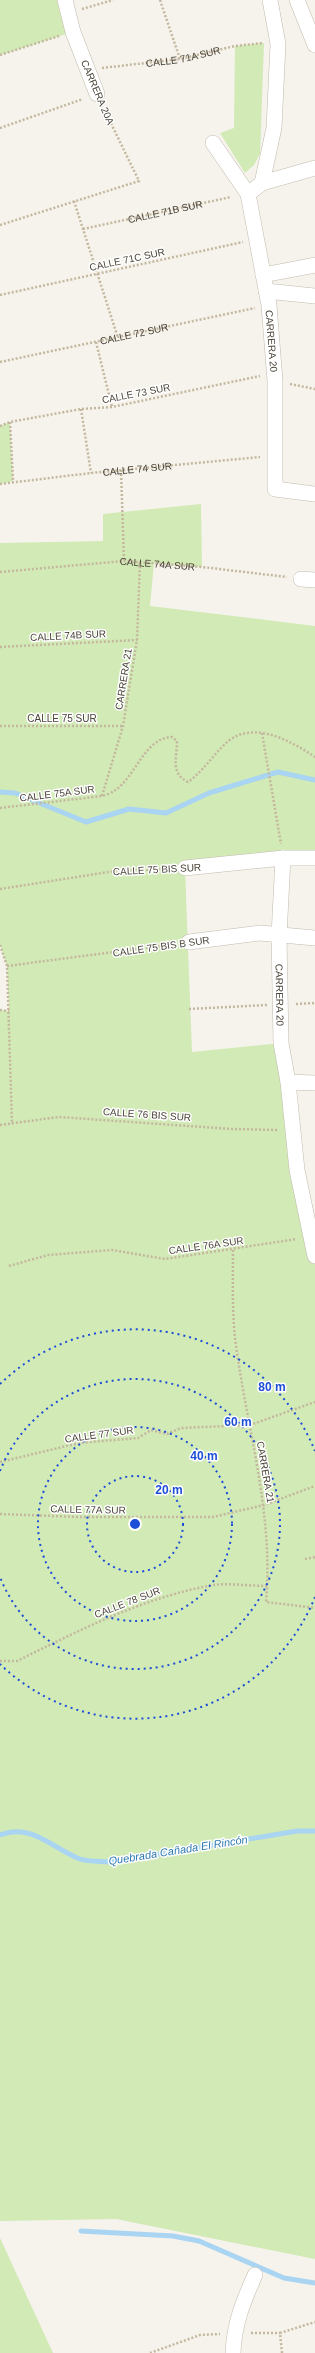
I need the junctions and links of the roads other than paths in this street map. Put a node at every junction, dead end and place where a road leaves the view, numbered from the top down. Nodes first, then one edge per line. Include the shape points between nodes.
1 (270, 0) edge
2 (297, 0) edge
3 (66, 6) edge
4 (315, 45) edge
5 (97, 94) road end
6 (213, 143) dead end
7 (315, 168) edge
8 (262, 183) junction
9 (248, 194) junction
10 (315, 265) edge
11 (264, 275) junction
12 (315, 296) edge
13 (268, 298) junction
14 (315, 494) edge
15 (283, 858) junction
16 (315, 858) edge
17 (185, 868) road end
18 (279, 936) junction
19 (315, 938) edge
20 (189, 942) road end
21 (288, 1082) junction
22 (315, 1083) edge
23 (315, 1256) edge
24 (255, 2276) dead end
25 (233, 2353) edge

1 - 8 street via 278,44 274,128
2 - 4 street
3 - 5 street, CARRERA 20A via 73,32
6 - 9 street, CARRERA 20
7 - 8 street
8 - 9 street
9 - 11 street, CARRERA 20
10 - 11 street
11 - 13 street, CARRERA 20
12 - 13 street
13 - 14 street, CARRERA 20 via 275,377 275,489
15 - 16 street, CALLE 75 BIS SUR
15 - 17 street, CALLE 75 BIS SUR
15 - 18 street, CARRERA 20
18 - 19 street, CALLE 75 BIS B SUR
18 - 20 street, CALLE 75 BIS B SUR via 260,933
18 - 21 street, CARRERA 20 via 281,1043
21 - 22 street
21 - 23 street, CARRERA 20 via 297,1170
24 - 25 street via 240,2308

